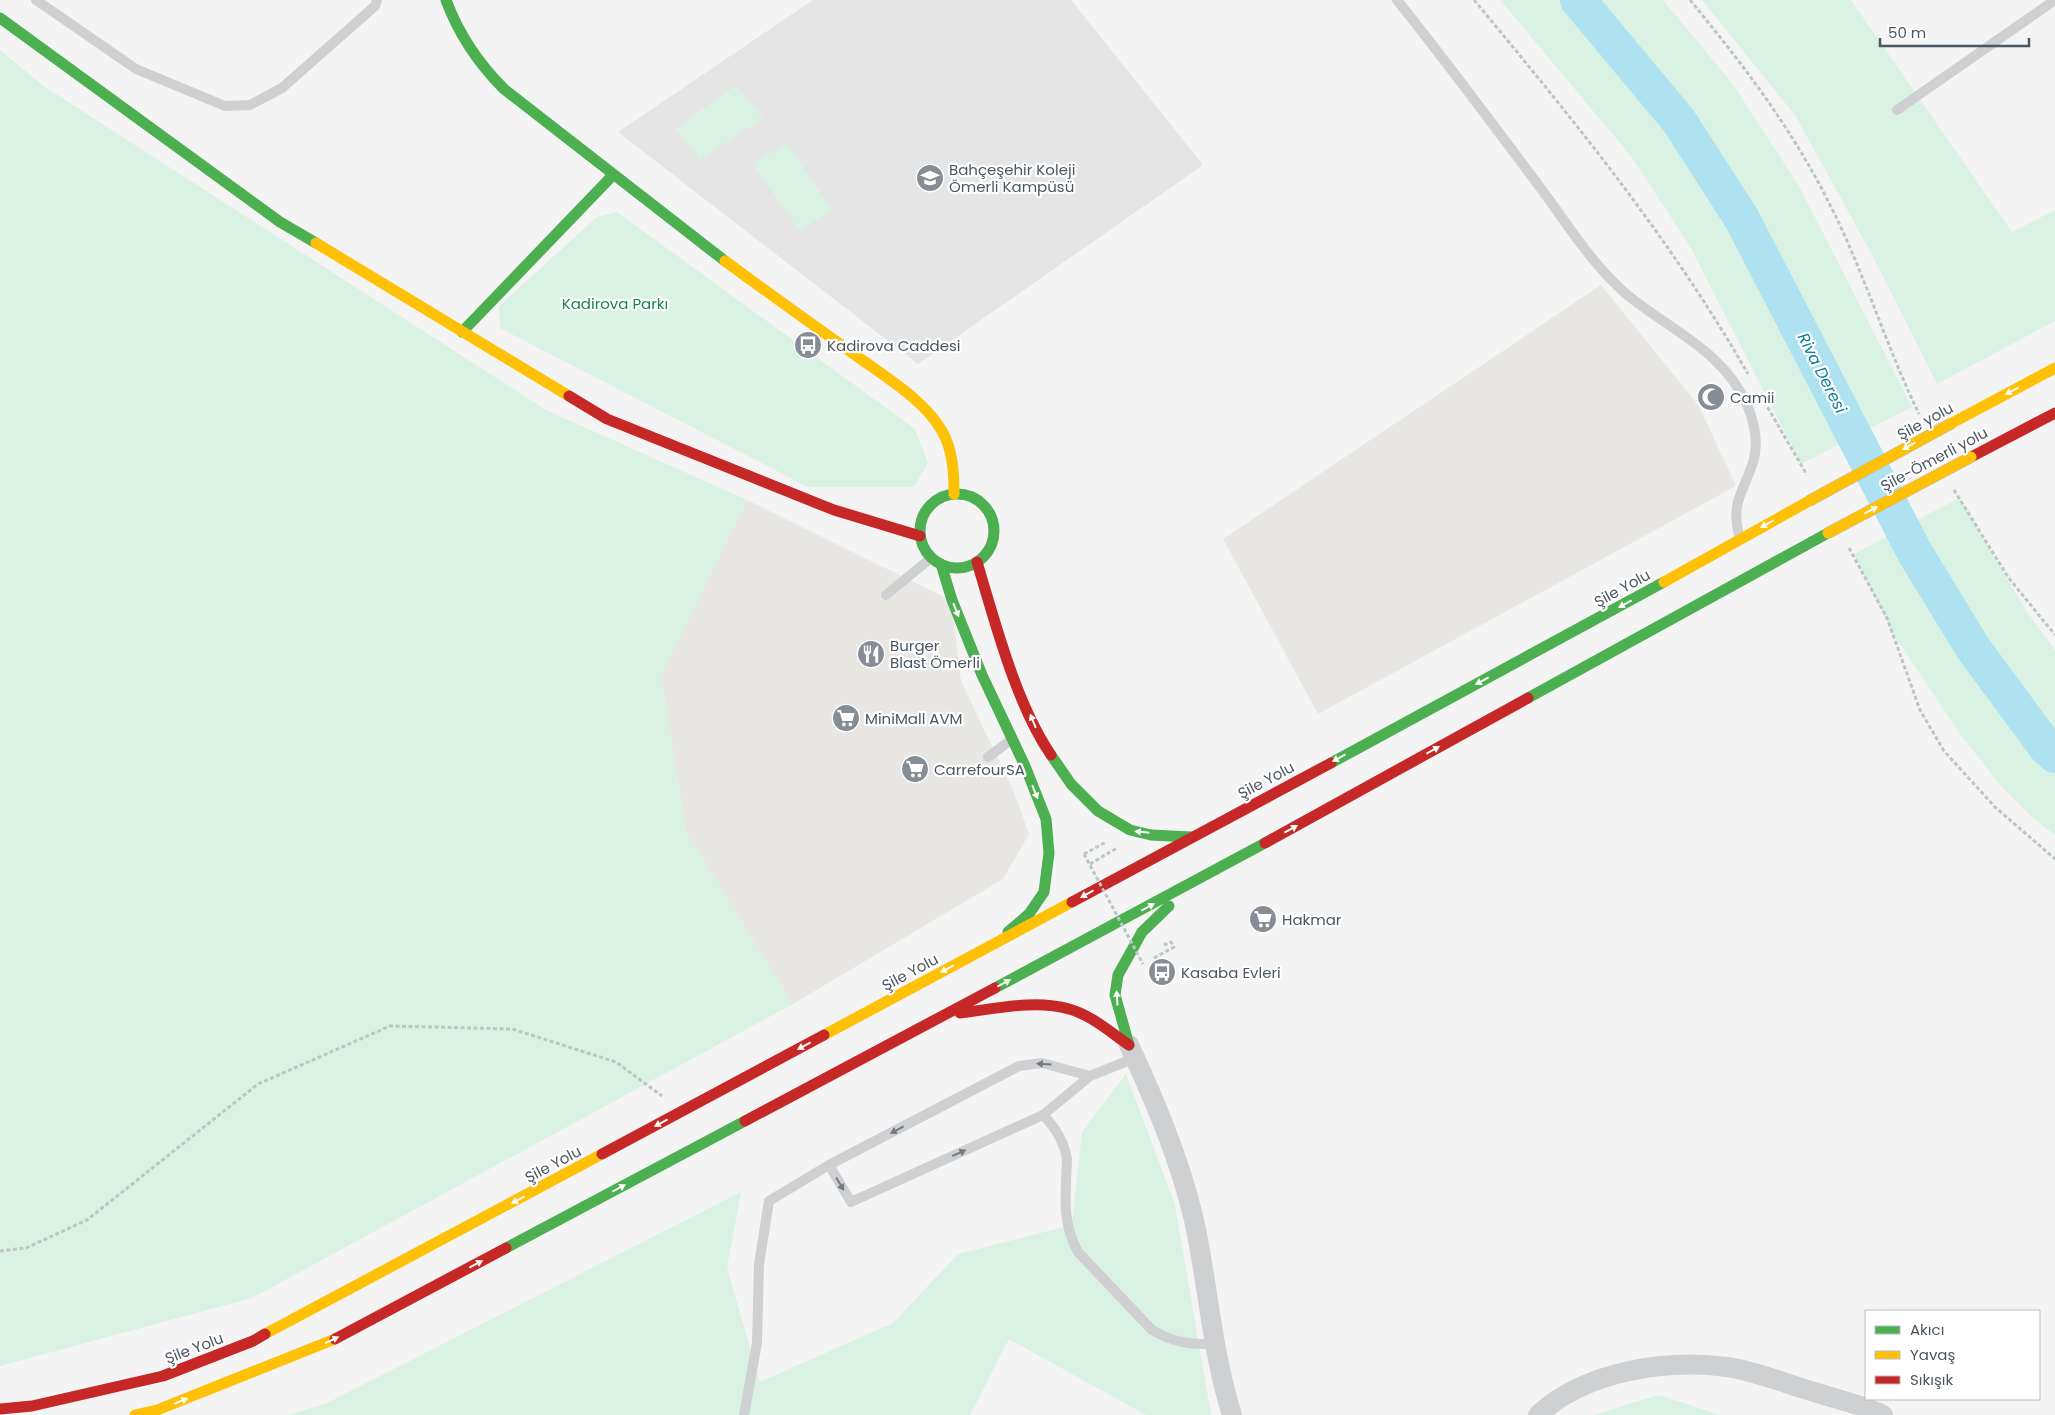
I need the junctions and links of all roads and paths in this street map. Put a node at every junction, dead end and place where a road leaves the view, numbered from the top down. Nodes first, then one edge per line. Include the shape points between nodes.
1 (36, 0) edge
2 (377, 0) edge
3 (446, 0) edge
4 (1397, 0) edge
5 (1690, 0) edge
6 (2055, 0) edge
7 (50, 5) edge
8 (0, 18) edge
9 (1897, 110) dead end
10 (613, 175) junction
11 (462, 332) junction
12 (2055, 368) edge
13 (2055, 413) edge
14 (1922, 421) dead end
15 (1953, 489) dead end
16 (954, 494) junction
17 (1809, 500) joint
18 (920, 536) junction
19 (1740, 539) junction
20 (931, 558) junction
21 (977, 562) junction
22 (941, 564) junction
23 (886, 594) dead end
24 (2055, 635) edge
25 (1012, 739) junction
26 (988, 757) dead end
27 (1191, 837) junction
28 (1112, 838) dead end
29 (1115, 843) dead end
30 (1090, 863) dead end
31 (1196, 881) junction
32 (990, 946) junction
33 (1143, 964) dead end
34 (946, 1014) junction
35 (1132, 1051) junction
36 (1090, 1076) junction
37 (683, 1111) junction
38 (1043, 1115) junction
39 (829, 1165) junction
40 (0, 1251) edge
41 (1216, 1342) junction
42 (0, 1409) edge
43 (135, 1415) edge
44 (744, 1415) edge
45 (1232, 1415) edge
46 (1538, 1415) edge
47 (1883, 1415) edge

1 - 7 lane
2 - 7 lane via 375,6 282,88 250,105 225,106 136,69
3 - 10 main road via 464,42 486,72
4 - 19 lane via 1442,55 1602,270 1638,304 1705,349 1728,374 1747,405 1755,436 1754,459 1736,504
5 - 14 path via 1754,81 1806,160 1850,250
6 - 9 lane
8 - 11 main road via 280,222
10 - 11 main road
10 - 16 main road via 888,379 925,410 947,439 954,470
11 - 18 main road via 607,419 834,510
12 -> 17 main road, Şile yolu, bridge
31 -> 13 main road, Şile-Ömerli yolu, bridge via 1828,533
15 - 24 path via 2008,577
16 - 18 main road via 942,496 924,512
16 - 21 main road via 977,500 992,519 992,543
17 -> 19 main road, Şile Yolu
18 - 20 main road
19 -> 27 main road, Şile Yolu via 1562,639
20 - 22 main road
20 - 23 lane
21 - 22 main road via 953,568
27 -> 21 main road via 1132,831 1096,811 1075,790 1040,739 1003,649
22 -> 25 main road via 982,675
25 - 26 lane
25 -> 32 main road via 1046,819 1048,853 1044,892 1029,914
27 -> 32 main road, Şile Yolu
28 - 33 path, bridge via 1084,854
29 - 30 path via 1117,848
34 -> 31 main road
35 -> 31 main road via 1115,995 1118,975 1142,932
32 -> 37 main road, Şile Yolu
34 - 35 main road via 1038,1006 1068,1008 1091,1019
43 -> 34 main road via 157,1410 331,1341
35 - 36 lane
35 - 41 street via 1176,1161 1194,1220
36 - 38 lane
36 -> 39 lane via 1047,1064 1019,1066
37 - 40 path via 616,1062 512,1028 390,1026 258,1084 87,1220 26,1248
37 -> 42 main road, Şile Yolu via 253,1340 163,1376 32,1406
39 -> 38 lane via 851,1202
38 - 41 lane via 1057,1130 1065,1149 1066,1220 1078,1252 1152,1330 1183,1343
39 - 44 lane via 769,1201 758,1264 757,1342
41 - 45 street
46 - 47 street via 1574,1391 1609,1376 1647,1367 1692,1364 1738,1370

